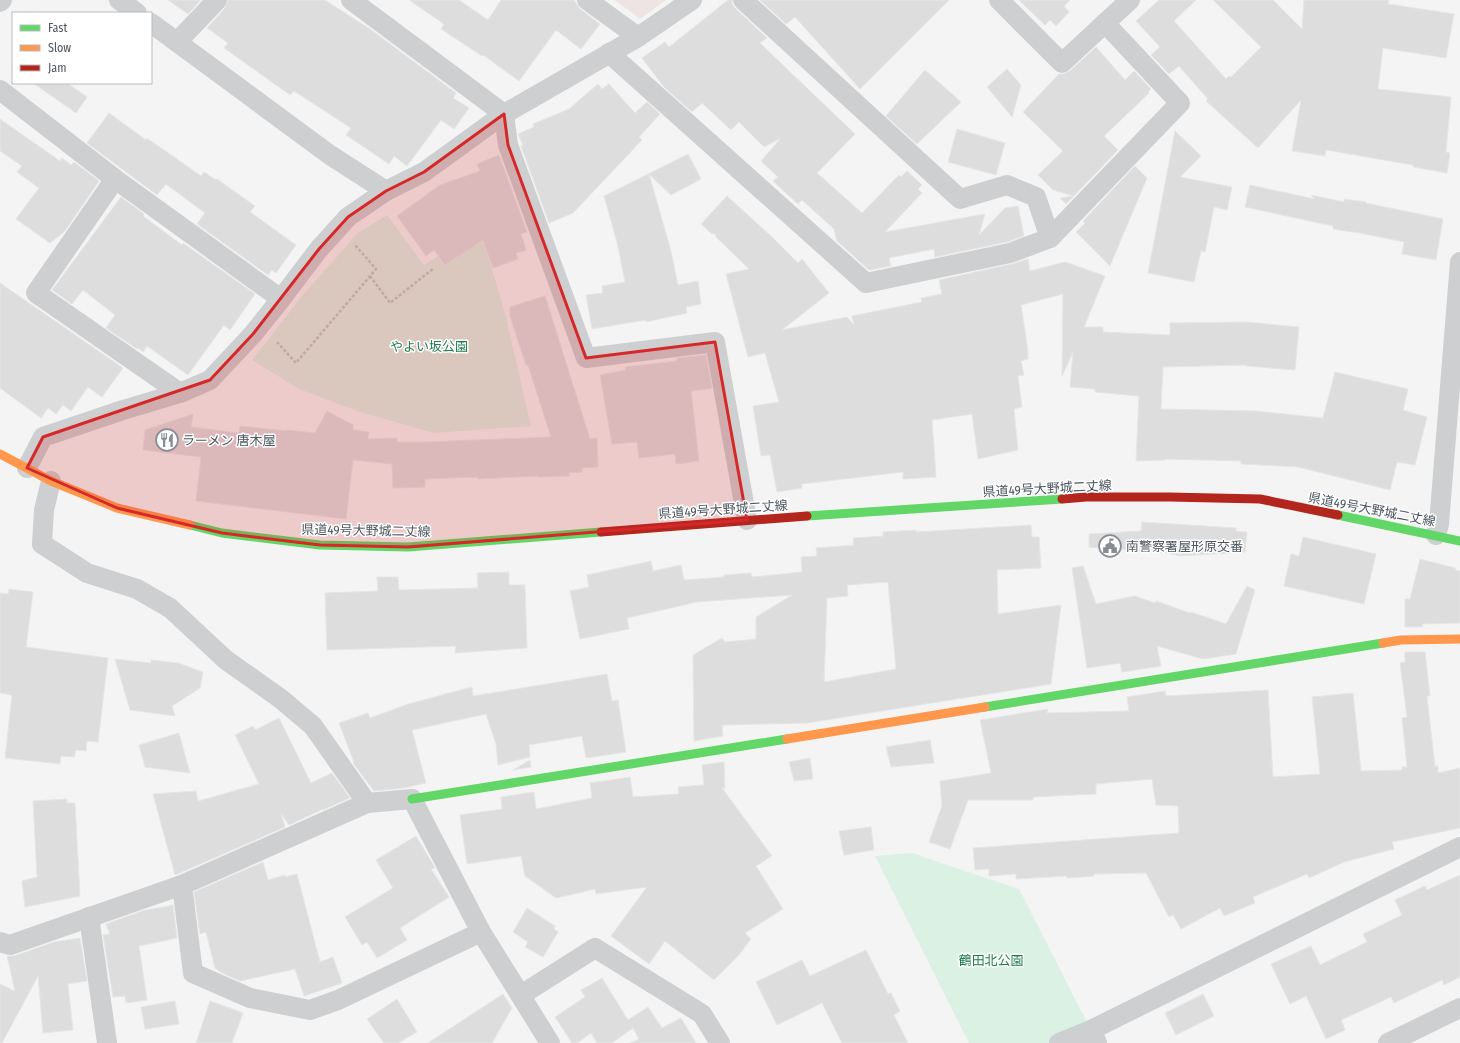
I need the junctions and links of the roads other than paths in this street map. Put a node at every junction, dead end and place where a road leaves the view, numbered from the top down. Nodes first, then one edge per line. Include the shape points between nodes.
1 (2, 0) edge
2 (119, 0) edge
3 (217, 0) edge
4 (351, 0) edge
5 (587, 0) edge
6 (692, 0) edge
7 (744, 0) edge
8 (999, 0) edge
9 (1130, 0) edge
10 (0, 2) edge
11 (136, 12) edge
12 (1106, 23) junction
13 (152, 24) edge
14 (638, 37) junction
15 (177, 42) junction
16 (609, 54) junction
17 (0, 90) edge
18 (504, 114) junction
19 (115, 179) junction
20 (386, 191) junction
21 (1050, 238) junction
22 (1460, 262) edge
23 (281, 299) junction
24 (180, 393) junction
25 (0, 454) edge
26 (27, 468) junction
27 (51, 481) junction
28 (747, 520) junction
29 (1436, 535) junction
30 (1460, 541) edge
31 (1460, 639) edge
32 (412, 799) junction
33 (367, 803) junction
34 (1460, 848) edge
35 (182, 885) junction
36 (89, 917) junction
37 (481, 932) junction
38 (0, 942) edge
39 (521, 995) junction
40 (1460, 1008) edge
41 (1094, 1037) edge
42 (107, 1043) edge
43 (550, 1043) edge
44 (720, 1043) edge
45 (1059, 1043) edge
46 (1388, 1043) edge

1 - 10 street
2 - 11 street
3 - 15 street
4 - 18 street
5 - 14 street
6 - 14 street
7 - 21 street via 960,199 1007,185 1036,197
8 - 12 street via 1062,63
9 - 12 street
12 - 21 street via 1180,103
13 - 15 street
14 - 16 street
15 - 20 street via 330,155
16 - 18 street
16 - 21 street via 866,283 1010,253
17 - 19 street
18 - 20 street via 424,172
18 - 28 street via 508,145 586,358 715,342
19 - 23 street
19 - 24 street via 36,293
20 - 23 street via 348,217 319,249
22 - 29 street via 1439,524
23 - 24 street via 253,334 210,380
24 - 26 street via 43,437
25 - 26 main road, 県道49号大野城二丈線
26 - 27 main road, 県道49号大野城二丈線
27 - 28 main road, 県道49号大野城二丈線 via 117,508 222,533 320,545 408,547
27 - 33 street via 44,510 42,544 86,573 137,589 170,608 226,660 281,699 313,726
28 - 29 main road, 県道49号大野城二丈線 via 1086,497 1169,497 1260,499
29 - 30 main road, 県道49号大野城二丈線
31 - 32 main road via 1393,642
32 - 33 street
32 - 37 street
33 - 35 street
34 - 41 street
35 - 36 street
35 - 37 street via 193,973 250,998 310,1010 338,1000
36 - 38 street via 10,945
36 - 42 street
37 - 39 street
39 - 43 street
39 - 44 street via 595,948 702,1014
40 - 46 street
41 - 45 street

